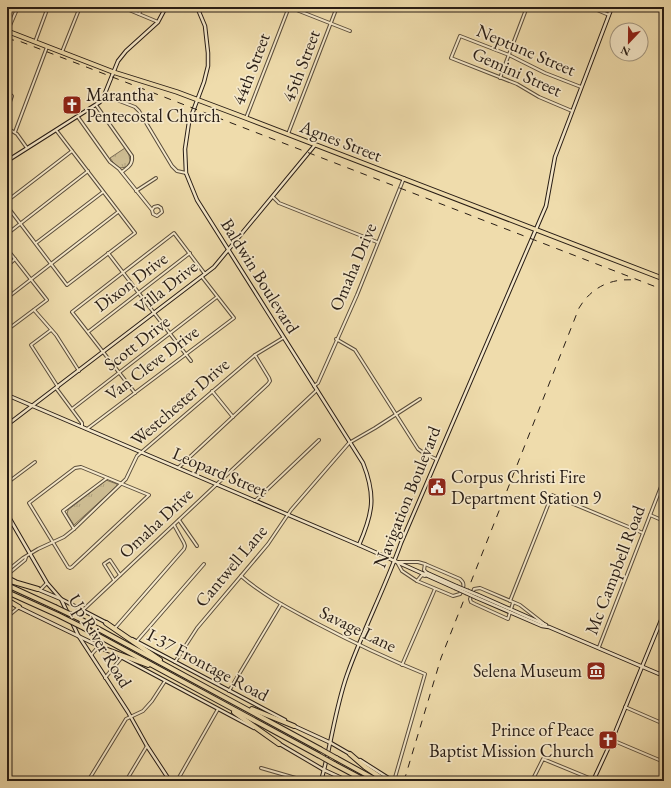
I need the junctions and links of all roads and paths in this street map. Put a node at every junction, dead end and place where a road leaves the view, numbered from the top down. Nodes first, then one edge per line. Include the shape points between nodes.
1 (18, 7) edge
2 (48, 7) edge
3 (80, 7) edge
4 (122, 7) edge
5 (142, 7) edge
6 (166, 7) edge
7 (197, 7) edge
8 (210, 7) edge
9 (289, 7) edge
10 (337, 7) edge
11 (527, 7) edge
12 (590, 7) edge
13 (612, 7) edge
14 (199, 11) junction
15 (139, 14) junction
16 (609, 15) junction
17 (158, 22) junction
18 (331, 24) junction
19 (7, 31) edge
20 (350, 31) dead end
21 (35, 42) junction
22 (47, 47) junction
23 (62, 52) junction
24 (509, 55) junction
25 (452, 58) joint
26 (113, 72) junction
27 (500, 78) junction
28 (581, 87) junction
29 (7, 92) edge
30 (104, 95) junction
31 (198, 100) junction
32 (96, 105) junction
33 (7, 110) edge
34 (572, 110) junction
35 (78, 117) junction
36 (246, 118) junction
37 (7, 128) edge
38 (56, 130) junction
39 (15, 132) junction
40 (288, 134) junction
41 (316, 144) junction
42 (27, 148) junction
43 (72, 151) junction
44 (7, 161) edge
45 (88, 171) junction
46 (121, 172) junction
47 (186, 173) junction
48 (156, 178) dead end
49 (404, 178) junction
50 (136, 191) junction
51 (104, 192) junction
52 (273, 197) junction
53 (7, 201) edge
54 (7, 206) edge
55 (152, 210) junction
56 (118, 212) junction
57 (20, 223) junction
58 (536, 229) junction
59 (7, 234) edge
60 (378, 242) junction
61 (36, 244) junction
62 (7, 249) edge
63 (229, 249) junction
64 (108, 253) junction
65 (190, 253) junction
66 (15, 259) junction
67 (51, 264) junction
68 (7, 266) edge
69 (123, 273) junction
70 (205, 274) junction
71 (202, 277) junction
72 (664, 279) edge
73 (31, 280) junction
74 (138, 292) junction
75 (217, 297) junction
76 (7, 298) edge
77 (34, 310) junction
78 (154, 313) junction
79 (7, 330) edge
80 (51, 330) junction
81 (88, 332) junction
82 (170, 333) junction
83 (283, 338) junction
84 (336, 339) junction
85 (103, 352) junction
86 (186, 354) junction
87 (255, 355) junction
88 (191, 361) dead end
89 (79, 371) junction
90 (119, 373) junction
91 (314, 386) junction
92 (57, 388) junction
93 (317, 390) junction
94 (212, 391) junction
95 (135, 393) junction
96 (7, 394) edge
97 (420, 399) dead end
98 (33, 406) junction
99 (72, 409) junction
100 (396, 414) junction
101 (233, 417) junction
102 (7, 425) edge
103 (82, 427) junction
104 (87, 429) junction
105 (319, 440) dead end
106 (349, 443) junction
107 (141, 452) junction
108 (436, 459) junction
109 (35, 462) dead end
110 (178, 468) junction
111 (107, 478) junction
112 (664, 479) edge
113 (7, 483) edge
114 (121, 484) junction
115 (217, 484) junction
116 (255, 501) junction
117 (7, 514) edge
118 (288, 514) junction
119 (650, 515) junction
120 (179, 520) junction
121 (664, 521) edge
122 (12, 523) junction
123 (174, 525) junction
124 (7, 528) edge
125 (74, 529) junction
126 (643, 533) junction
127 (53, 543) junction
128 (359, 545) junction
129 (198, 546) dead end
130 (30, 554) junction
131 (27, 556) junction
132 (396, 561) junction
133 (204, 564) dead end
134 (425, 564) junction
135 (7, 571) edge
136 (425, 574) junction
137 (120, 576) junction
138 (241, 576) junction
139 (7, 578) edge
140 (114, 581) junction
141 (418, 581) junction
142 (47, 583) junction
143 (7, 585) edge
144 (435, 588) junction
145 (39, 590) junction
146 (7, 592) edge
147 (61, 599) junction
148 (7, 600) edge
149 (510, 601) junction
150 (513, 603) junction
151 (281, 604) junction
152 (19, 607) junction
153 (83, 610) junction
154 (511, 611) junction
155 (664, 613) edge
156 (7, 617) edge
157 (106, 623) junction
158 (543, 623) junction
159 (548, 627) junction
160 (115, 628) junction
161 (78, 636) junction
162 (137, 641) junction
163 (359, 645) junction
164 (99, 646) junction
165 (599, 647) junction
166 (105, 649) junction
167 (91, 655) junction
168 (122, 657) junction
169 (175, 662) junction
170 (402, 665) junction
171 (642, 666) junction
172 (664, 676) edge
173 (175, 677) junction
174 (105, 678) junction
175 (191, 679) junction
176 (165, 681) junction
177 (229, 691) junction
178 (219, 701) junction
179 (237, 704) junction
180 (625, 707) junction
181 (218, 709) junction
182 (131, 717) junction
183 (664, 724) edge
184 (294, 726) junction
185 (612, 740) junction
186 (331, 743) junction
187 (279, 744) junction
188 (147, 746) junction
189 (350, 754) junction
190 (664, 762) edge
191 (261, 768) dead end
192 (324, 770) junction
193 (88, 781) edge
194 (126, 781) edge
195 (170, 781) edge
196 (177, 781) edge
197 (306, 781) edge
198 (321, 781) edge
199 (348, 781) edge
200 (366, 781) edge
201 (378, 781) edge
202 (386, 781) edge
203 (394, 781) edge
204 (532, 781) edge
205 (594, 781) edge

1 - 19 street
2 - 21 street
3 - 23 street
4 - 15 street
5 - 15 street
6 - 17 main road
7 - 14 main road, Baldwin Boulevard
8 - 14 street
9 - 18 street
9 - 36 street, 44th Street
10 - 18 street, 45th Street
11 - 24 street
12 - 16 street
13 - 16 main road, Navigation Boulevard
14 - 31 main road, Baldwin Boulevard via 205,26 208,66
15 - 17 street
16 - 28 main road, Navigation Boulevard
17 - 26 main road via 126,51
18 - 20 street
18 - 40 street, 45th Street
19 - 21 main road, Agnes Street
21 - 22 main road, Agnes Street
22 - 23 main road, Agnes Street
22 - 39 street
23 - 26 main road, Agnes Street
24 - 25 street, Neptune Street via 460,36
24 - 27 street
24 - 28 street, Neptune Street
25 - 27 street, Gemini Street
26 - 30 main road
26 - 31 main road, Agnes Street
27 - 34 street, Gemini Street
28 - 34 main road, Navigation Boulevard
29 - 33 street via 12,96
30 - 32 main road
30 - 47 street via 139,110 172,166 177,171
31 - 36 main road, Agnes Street
31 - 47 main road, Baldwin Boulevard via 186,131
32 - 35 main road
32 - 46 street via 132,156 130,166
34 - 58 main road, Navigation Boulevard via 555,157 546,206
35 - 38 main road
35 - 46 street via 110,162
36 - 40 main road, Agnes Street
37 - 39 street
38 - 42 main road
38 - 43 street
39 - 42 street
40 - 41 main road, Agnes Street
41 - 49 main road, Agnes Street
41 - 52 main road, Villa Drive
42 - 44 main road
43 - 45 street
43 - 53 street
45 - 51 street
45 - 57 street
46 - 50 street
47 - 63 main road, Baldwin Boulevard via 197,200
48 - 50 street
49 - 58 main road, Agnes Street
49 - 60 street, Omaha Drive
50 - 55 street
51 - 56 street
51 - 61 street
52 - 60 street via 278,203
52 - 63 main road, Villa Drive
54 - 57 street
55 - 55 street via 155,216 162,212 158,206
56 - 64 street via 135,233
56 - 67 street
57 - 59 street
57 - 61 street
58 - 72 main road, Agnes Street
58 - 108 main road, Navigation Boulevard
60 - 84 street, Omaha Drive
61 - 67 street
62 - 66 street
63 - 70 main road, Villa Drive
63 - 83 main road, Baldwin Boulevard
64 - 67 street via 67,285
64 - 69 street
65 - 69 street via 174,233
65 - 70 street
65 - 74 street, Dixon Drive
66 - 68 street
66 - 73 street
67 - 73 street
69 - 74 street
69 - 81 street via 72,312
70 - 71 main road, Villa Drive
71 - 75 street
71 - 78 main road, Villa Drive
73 - 76 street
73 - 77 street via 47,300
74 - 78 street
74 - 81 street, Dixon Drive
75 - 82 street, Scott Drive
75 - 86 street, Van Cleve Drive via 234,318
77 - 79 street
77 - 80 street
78 - 82 street
78 - 85 main road, Villa Drive
80 - 89 street
80 - 92 street via 31,345
81 - 85 street
82 - 86 street
82 - 90 street, Scott Drive
83 - 87 street, Westchester Drive
83 - 91 main road, Baldwin Boulevard
84 - 91 street, Omaha Drive
84 - 100 street via 355,350
85 - 89 main road, Villa Drive
85 - 90 street
86 - 88 street
86 - 95 street, Van Cleve Drive
87 - 94 street, Westchester Drive
87 - 101 street via 270,382
89 - 92 main road, Villa Drive
90 - 95 street
90 - 99 street, Scott Drive
91 - 93 main road, Baldwin Boulevard
92 - 98 main road, Villa Drive
92 - 99 street
93 - 106 main road, Baldwin Boulevard
93 - 115 street, Omaha Drive
94 - 101 street
94 - 107 street, Westchester Drive
95 - 104 street, Van Cleve Drive
96 - 98 main road, Leopard Street
97 - 100 street, Cantwell Lane
98 - 102 main road, Villa Drive
98 - 103 main road, Leopard Street
99 - 103 street
100 - 106 street, Cantwell Lane
100 - 108 street via 418,449
101 - 110 street
103 - 104 main road, Leopard Street
104 - 107 main road, Leopard Street
105 - 116 street
106 - 118 street, Cantwell Lane
106 - 128 main road, Baldwin Boulevard via 363,463 372,498 368,525
107 - 110 main road, Leopard Street
107 - 114 street, Westchester Drive via 136,456
108 - 132 main road, Navigation Boulevard
109 - 113 street
110 - 115 main road, Leopard Street
111 - 114 street
111 - 125 street via 63,511
111 - 127 street via 81,467 75,468 29,503
112 - 119 street, Mc Campbell Road
114 - 125 street, Westchester Drive
114 - 127 street via 148,496 72,567 68,567
115 - 116 main road, Leopard Street
115 - 120 street, Omaha Drive
116 - 118 main road, Leopard Street
117 - 122 main road, Up River Road
118 - 128 main road, Leopard Street
118 - 138 street, Cantwell Lane via 268,544
119 - 121 street
119 - 126 street, Mc Campbell Road
120 - 123 street, Omaha Drive
120 - 129 street
122 - 124 street
122 - 130 main road, Up River Road
123 - 137 street, Omaha Drive
123 - 160 street via 184,543 184,549
125 - 127 street, Westchester Drive
126 - 149 street via 552,495
126 - 165 street, Mc Campbell Road
127 - 130 street, Westchester Drive
128 - 132 main road, Leopard Street
130 - 131 street, Westchester Drive
130 - 142 main road, Up River Road
131 - 135 street
131 - 139 street
132 - 134 street
132 - 136 main road, Leopard Street
132 - 141 street via 402,571
132 - 163 main road, Navigation Boulevard
133 - 162 street
134 - 136 street
134 - 144 street via 460,579 464,585 457,596
136 - 141 street
136 - 154 main road, Leopard Street, bridge
137 - 140 street, Omaha Drive
137 - 140 street via 110,560 104,564
138 - 151 street, Savage Lane
138 - 169 street, Cantwell Lane via 197,628
139 - 145 highway
140 - 153 street, Omaha Drive
141 - 144 street
142 - 145 street
142 - 147 main road, Up River Road
143 - 175 highway, bridge via 80,619
144 - 170 street
145 - 147 main road, I-37 Frontage Road
146 - 173 highway, bridge via 84,628
147 - 153 main road, I-37 Frontage Road
147 - 161 main road, Up River Road
148 - 152 highway
149 - 150 street
149 - 154 street via 476,588 470,599 475,604 508,618
150 - 154 street
150 - 158 street
151 - 163 street, Savage Lane
151 - 177 street
152 - 156 street
152 - 161 main road, I-37 Frontage Road
153 - 157 main road, I-37 Frontage Road
154 - 158 main road, Leopard Street
154 - 159 main road, Leopard Street
155 - 171 main road
157 - 160 main road, I-37 Frontage Road
157 - 175 highway
158 - 159 main road, Leopard Street
159 - 165 main road, Leopard Street
160 - 162 main road, I-37 Frontage Road
161 - 164 main road, I-37 Frontage Road
161 - 167 main road, Up River Road
162 - 169 main road, I-37 Frontage Road
163 - 170 street, Savage Lane
163 - 186 main road, Navigation Boulevard via 344,686
164 - 166 main road, I-37 Frontage Road
164 - 167 street
165 - 171 main road, Leopard Street
166 - 168 main road, I-37 Frontage Road
166 - 173 highway
167 - 174 main road, Up River Road
168 - 174 street
168 - 176 main road, I-37 Frontage Road
169 - 177 main road, I-37 Frontage Road
170 - 203 street, Savage Lane via 425,674
171 - 172 main road, Leopard Street
171 - 180 main road
173 - 178 highway
174 - 182 main road, Up River Road
175 - 179 highway
176 - 181 main road, I-37 Frontage Road
176 - 182 street via 143,711
177 - 184 main road, I-37 Frontage Road
178 - 187 highway
178 - 200 highway, bridge
179 - 184 highway
179 - 201 highway, bridge
180 - 183 street
180 - 185 main road
181 - 187 main road, I-37 Frontage Road
181 - 196 street
182 - 188 main road, Up River Road
182 - 193 street via 126,719
184 - 186 main road, I-37 Frontage Road
185 - 190 street
185 - 205 main road
186 - 189 main road, I-37 Frontage Road
186 - 192 main road, Navigation Boulevard
187 - 192 main road, I-37 Frontage Road
188 - 194 street
188 - 195 main road, Up River Road
189 - 202 highway
189 - 203 main road, I-37 Frontage Road
191 - 197 street
192 - 198 main road, Navigation Boulevard
192 - 199 main road, I-37 Frontage Road
204 - 205 street via 543,759

